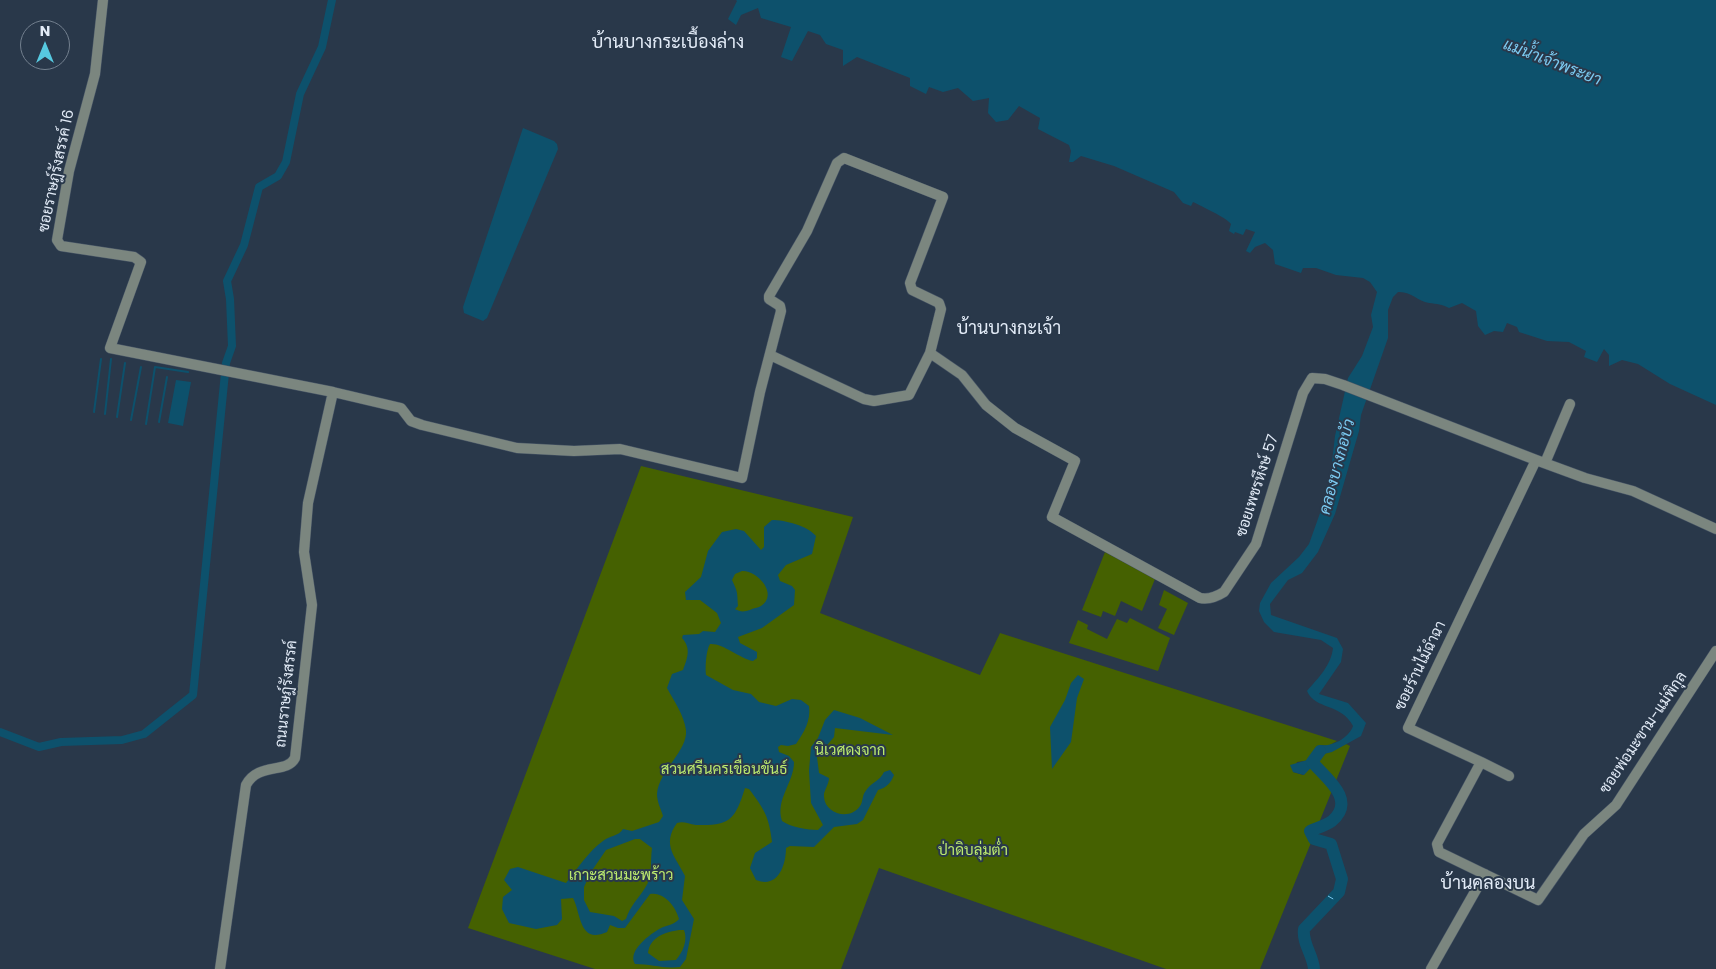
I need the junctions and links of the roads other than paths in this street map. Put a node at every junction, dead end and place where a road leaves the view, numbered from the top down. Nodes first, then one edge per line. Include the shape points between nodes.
1 (103, 0) edge
2 (930, 353) junction
3 (770, 355) junction
4 (333, 392) junction
5 (1570, 404) dead end
6 (1540, 462) junction
7 (1716, 529) edge
8 (1716, 652) edge
9 (1481, 762) junction
10 (1508, 776) dead end
11 (1485, 874) junction
12 (220, 969) edge
13 (1431, 969) edge

1 - 4 street, ซอยราษฎ์รังสรรค์ 16 via 95,74 69,171 57,243 134,257 141,262 110,348
2 - 3 street via 909,395 874,401 856,396
2 - 3 street via 941,309 939,303 912,290 910,283 943,197 844,158 837,163 807,231 769,296 781,311
2 - 6 street, ซอยเพชรหึงษ์ 57 via 962,375 986,405 1015,428 1075,461 1052,517 1206,599 1224,592 1256,544 1307,383 1312,378 1343,385
3 - 4 street, ซอยราษฎ์รังสรรค์ 16 via 742,478 620,449 517,448 422,425 411,421 401,408
4 - 12 street, ถนนราษฎ์รังสรรค์ via 308,503 304,552 312,606 295,758 290,764 256,773 246,785
5 - 6 street
6 - 7 street, ซอยเพชรหึงษ์ 57 via 1633,491
6 - 9 street, ซอยร้านไม้ฉำฉา via 1408,728
8 - 11 street, ซอยพ่อมะขาม-แม่พิกุล via 1616,805 1584,834 1538,900
9 - 10 street
9 - 11 street via 1437,848 1439,852
11 - 13 street

